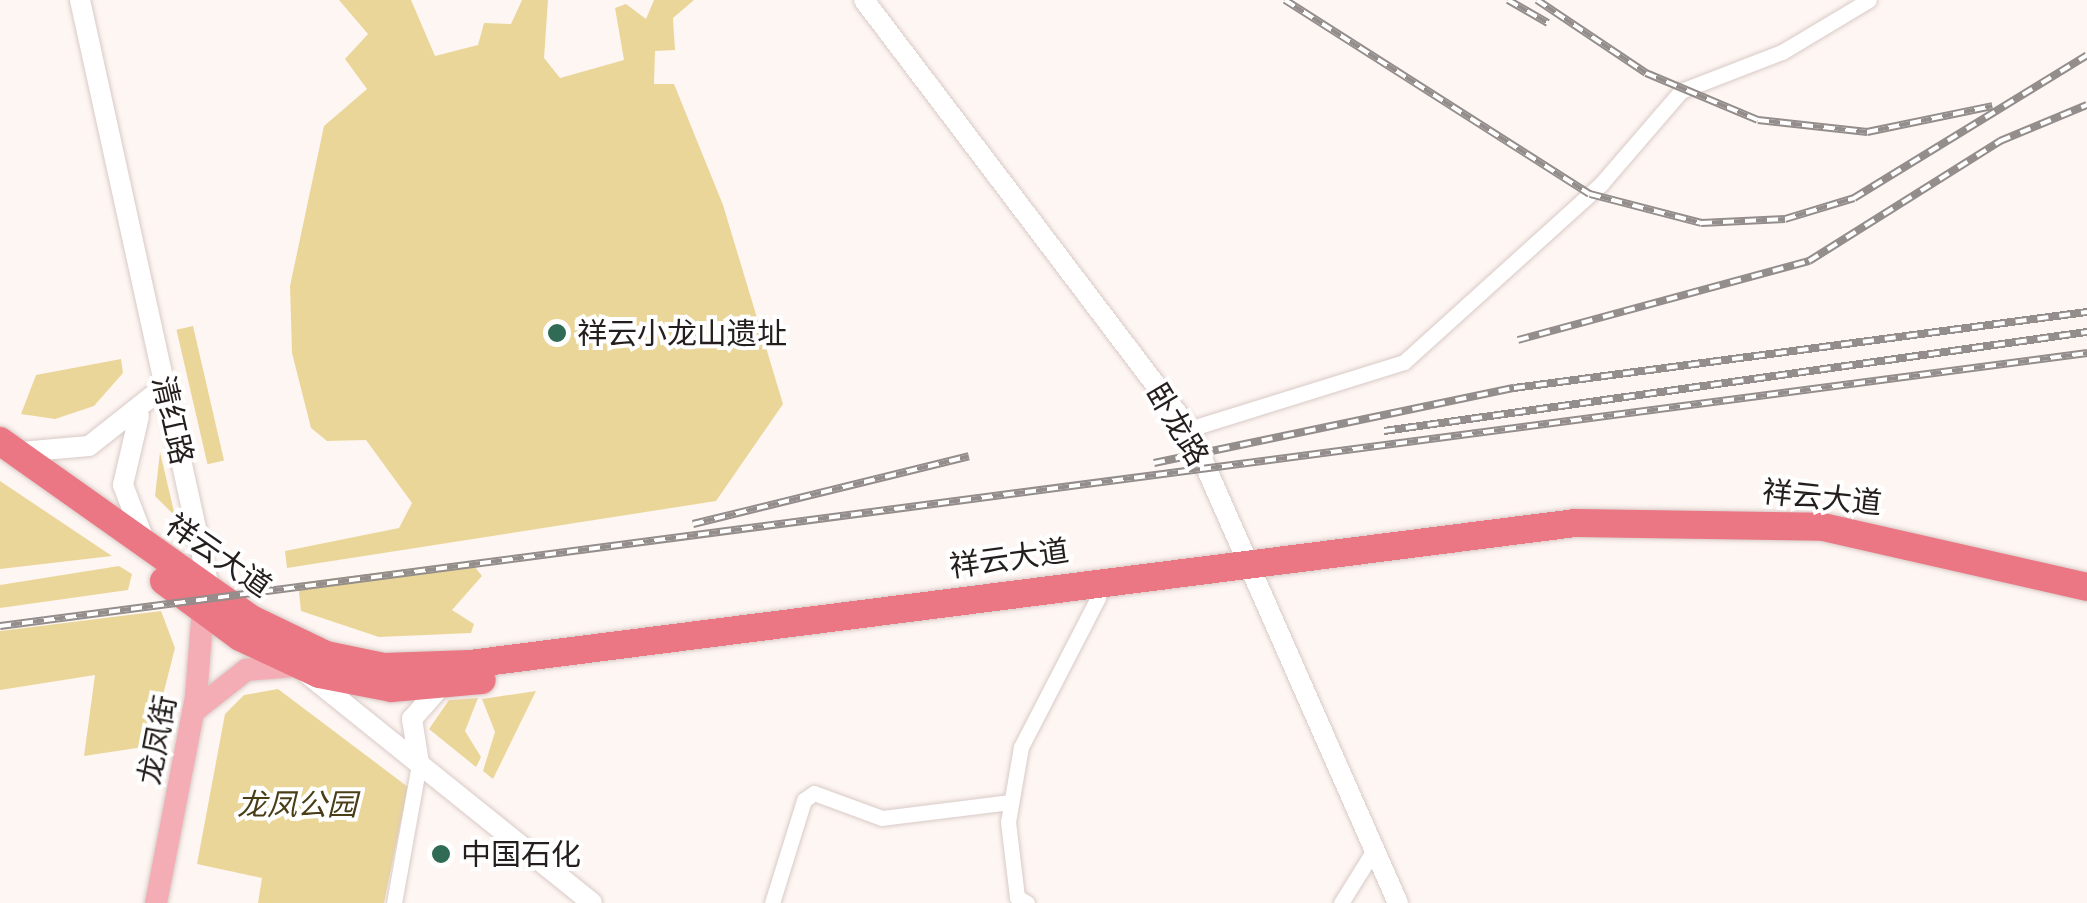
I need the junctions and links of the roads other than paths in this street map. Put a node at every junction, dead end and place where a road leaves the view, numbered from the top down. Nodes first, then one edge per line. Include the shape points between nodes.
1 (80, 0) edge
2 (864, 0) edge
3 (1869, 0) edge
4 (165, 386) junction
5 (140, 414) junction
6 (1188, 429) junction
7 (3, 451) edge
8 (144, 542) junction
9 (1250, 568) junction
10 (2087, 587) edge
11 (1098, 598) junction
12 (204, 600) junction
13 (2087, 607) edge
14 (298, 666) junction
15 (441, 686) junction
16 (193, 712) junction
17 (420, 764) junction
18 (1011, 802) junction
19 (1374, 850) junction
20 (773, 902) edge
21 (156, 903) edge
22 (394, 903) edge
23 (592, 903) edge
24 (1028, 903) edge
25 (1342, 903) edge
26 (1398, 903) edge

1 - 4 main road, 清红路
2 - 6 main road, 卧龙路
3 - 6 street via 1782,52 1681,91 1601,184 1404,362
4 - 5 main road
4 - 12 main road, 清红路
5 - 7 main road via 70,452
5 - 8 main road via 123,485
6 - 9 main road, 卧龙路
7 - 8 highway, 祥云大道
7 - 12 highway, 祥云大道
8 - 12 highway, 祥云大道
9 - 10 highway, 祥云大道 via 1512,528 1710,519 1887,536
9 - 11 highway, 祥云大道
9 - 12 highway, 祥云大道 via 410,668 312,649
9 - 13 highway, 祥云大道 via 1709,538 1884,555
9 - 19 main road, 卧龙路
11 - 15 highway, 祥云大道
11 - 18 street via 1042,691
12 - 14 highway, 祥云大道
12 - 16 main road, 龙凤街
14 - 15 highway, 祥云大道 via 382,688
14 - 16 main road via 246,670
14 - 17 main road
15 - 17 main road via 411,724
16 - 21 main road, 龙凤街
17 - 22 street
17 - 23 main road
18 - 20 street via 882,818 814,793 804,800
18 - 24 street via 1017,896
19 - 25 street
19 - 26 main road, 卧龙路

